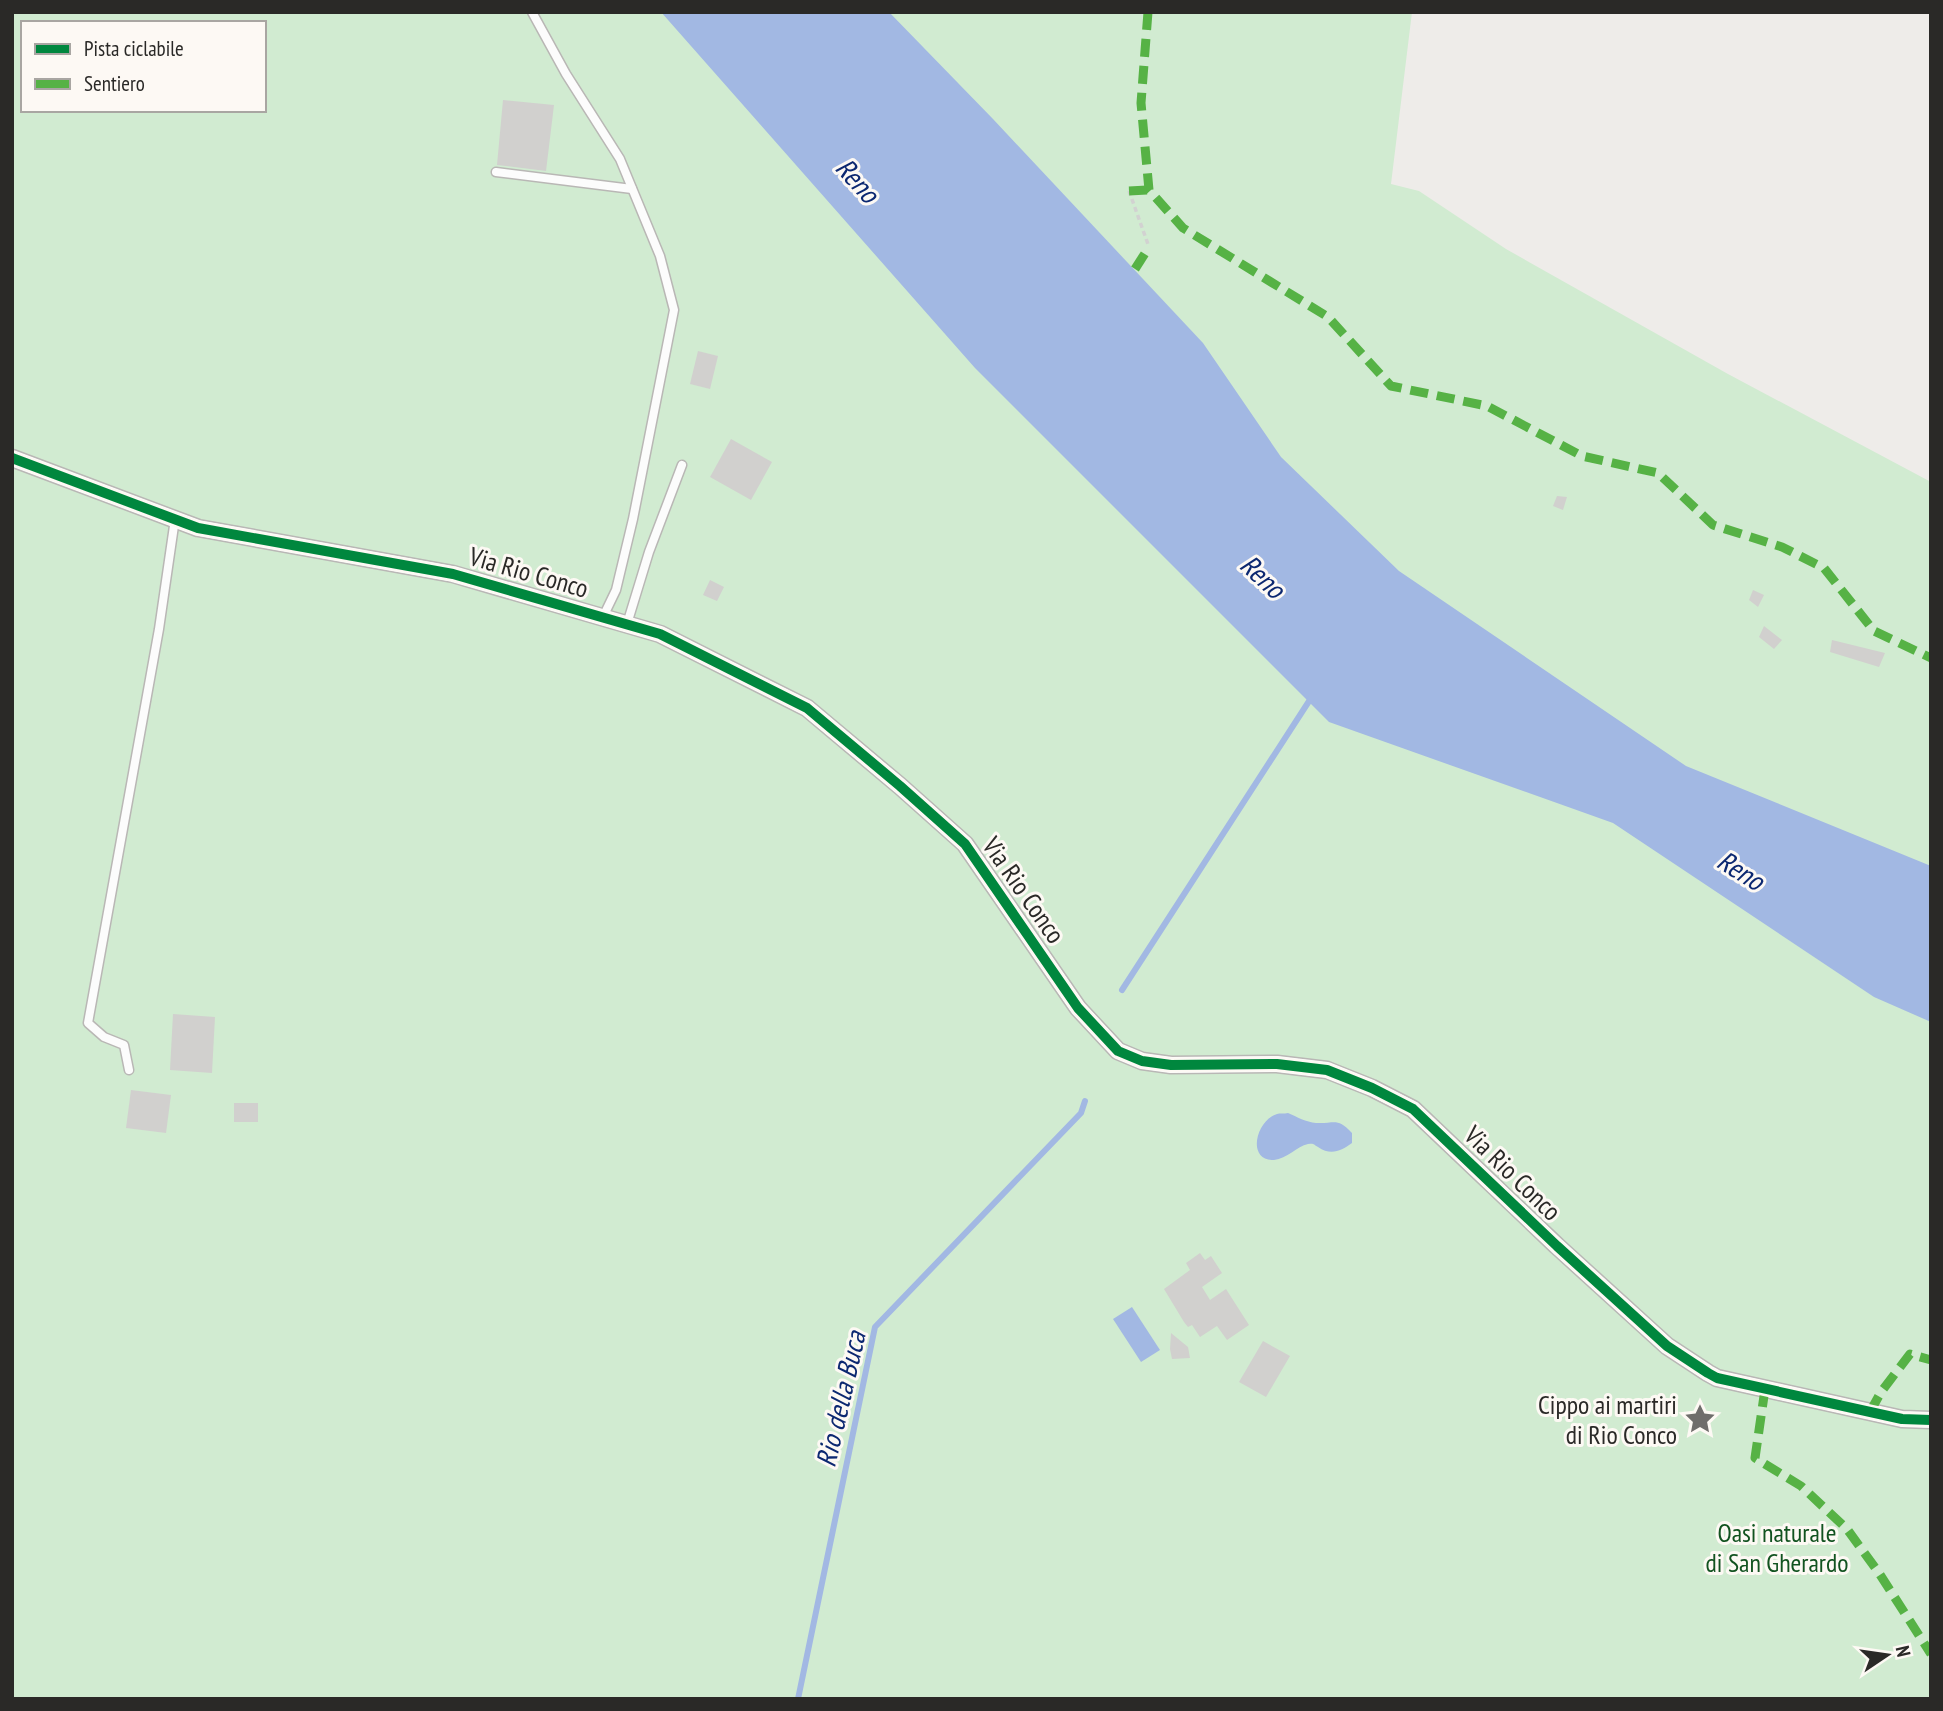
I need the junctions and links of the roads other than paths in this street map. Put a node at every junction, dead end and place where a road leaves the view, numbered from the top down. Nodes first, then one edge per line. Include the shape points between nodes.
1 (532, 12) edge
2 (496, 172) dead end
3 (632, 189) junction
4 (12, 458) edge
5 (682, 465) dead end
6 (175, 519) junction
7 (603, 617) junction
8 (627, 624) junction
9 (129, 1070) dead end
10 (1931, 1420) edge

1 - 3 lane via 620,159
2 - 3 lane
3 - 7 lane via 660,256 674,310 633,519 616,590
4 - 6 street, Via Rio Conco
5 - 8 lane
6 - 7 street, Via Rio Conco via 198,528 453,574
6 - 9 lane via 88,1023 103,1037 124,1045
7 - 8 street, Via Rio Conco
8 - 10 street, Via Rio Conco via 660,634 807,708 900,786 965,844 1078,1008 1118,1051 1142,1061 1171,1065 1277,1064 1327,1070 1372,1088 1413,1109 1667,1346 1717,1378 1902,1419

